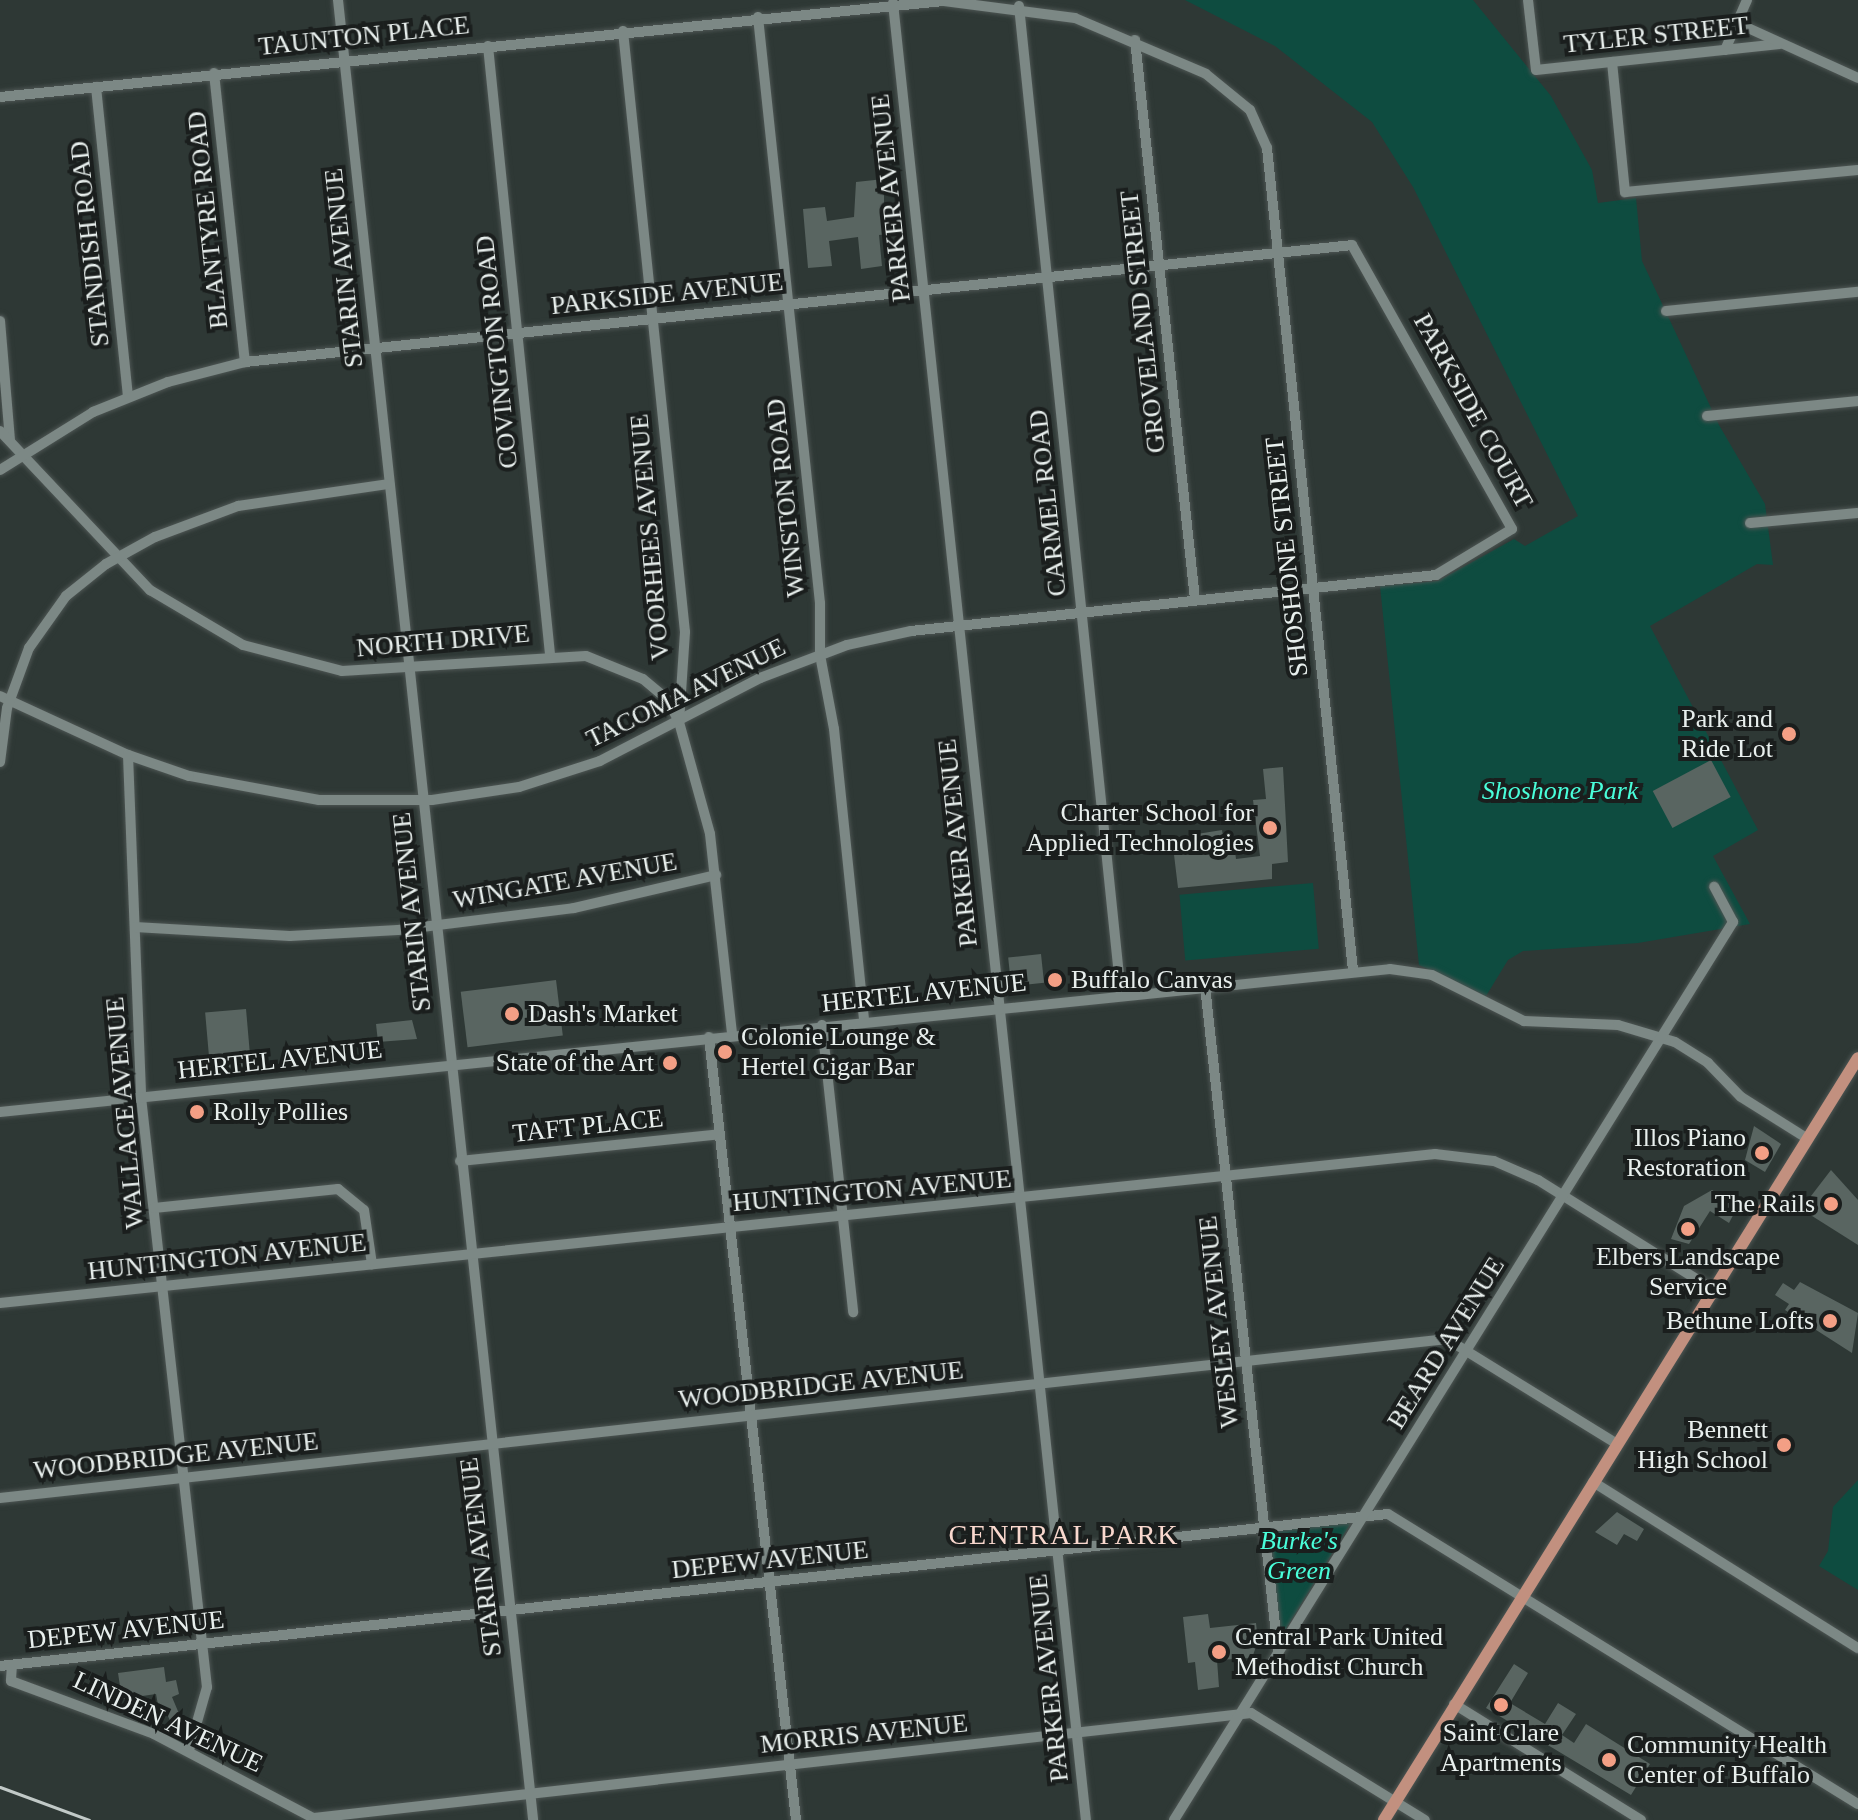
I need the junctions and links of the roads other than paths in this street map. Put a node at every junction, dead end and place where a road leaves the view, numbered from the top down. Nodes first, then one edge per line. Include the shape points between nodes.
1 (338, 0) edge
2 (1528, 0) edge
3 (1747, 0) edge
4 (893, 3) junction
5 (1019, 6) junction
6 (758, 17) junction
7 (1737, 23) junction
8 (623, 31) junction
9 (1135, 40) junction
10 (1780, 44) junction
11 (488, 46) junction
12 (1725, 50) junction
13 (344, 59) junction
14 (1612, 62) junction
15 (214, 73) junction
16 (1858, 78) edge
17 (96, 87) junction
18 (0, 97) edge
19 (1265, 139) joint
20 (1858, 170) edge
21 (1278, 252) junction
22 (1359, 252) joint
23 (1159, 265) junction
24 (1046, 277) junction
25 (922, 290) junction
26 (1858, 292) edge
27 (789, 304) junction
28 (1666, 311) dead end
29 (653, 318) junction
30 (0, 321) edge
31 (517, 332) junction
32 (374, 345) junction
33 (245, 362) junction
34 (128, 396) junction
35 (1858, 401) edge
36 (1707, 416) dead end
37 (0, 431) edge
38 (10, 440) junction
39 (24, 453) junction
40 (0, 470) edge
41 (389, 484) junction
42 (1858, 513) edge
43 (1750, 523) dead end
44 (117, 557) junction
45 (1312, 588) junction
46 (1195, 600) junction
47 (1081, 613) junction
48 (957, 626) junction
49 (550, 654) junction
50 (820, 655) junction
51 (409, 669) junction
52 (4, 698) edge
53 (679, 722) junction
54 (128, 755) junction
55 (0, 762) edge
56 (422, 801) junction
57 (716, 875) junction
58 (1714, 887) dead end
59 (436, 926) junction
60 (135, 927) junction
61 (1353, 971) junction
62 (1205, 986) junction
63 (1121, 995) junction
64 (997, 1008) junction
65 (864, 1021) junction
66 (822, 1025) junction
67 (732, 1034) junction
68 (709, 1037) junction
69 (1662, 1037) junction
70 (1858, 1058) edge
71 (450, 1064) junction
72 (141, 1097) junction
73 (0, 1112) edge
74 (720, 1134) junction
75 (1808, 1139) junction
76 (460, 1161) junction
77 (1225, 1175) junction
78 (1564, 1196) junction
79 (1019, 1199) junction
80 (154, 1208) junction
81 (842, 1216) junction
82 (730, 1226) junction
83 (470, 1253) junction
84 (372, 1264) junction
85 (163, 1285) junction
86 (1714, 1290) junction
87 (0, 1303) edge
88 (853, 1312) dead end
89 (1466, 1351) junction
90 (1245, 1361) junction
91 (1039, 1384) junction
92 (751, 1415) junction
93 (490, 1443) junction
94 (1617, 1444) junction
95 (184, 1478) junction
96 (1593, 1482) junction
97 (0, 1498) edge
98 (1364, 1515) junction
99 (1264, 1527) junction
100 (1057, 1550) junction
101 (769, 1582) junction
102 (1523, 1596) junction
103 (509, 1611) junction
104 (202, 1644) junction
105 (1858, 1648) edge
106 (1278, 1653) junction
107 (12, 1665) junction
108 (0, 1666) edge
109 (1454, 1704) junction
110 (1239, 1714) junction
111 (1077, 1732) junction
112 (189, 1750) junction
113 (789, 1764) junction
114 (530, 1794) junction
115 (1395, 1801) junction
116 (1858, 1804) edge
117 (316, 1819) edge
118 (533, 1820) edge
119 (796, 1820) edge
120 (1086, 1820) edge
121 (1174, 1820) edge
122 (1384, 1820) edge
123 (1425, 1820) edge
124 (1641, 1820) edge

1 - 13 street, STARIN AVENUE
2 - 14 street, TYLER STREET via 1536,70
3 - 7 street
4 - 5 street, TAUNTON PLACE
4 - 6 street, TAUNTON PLACE
4 - 25 street, PARKER AVENUE
5 - 9 street, TAUNTON PLACE
5 - 24 street, CARMEL ROAD
6 - 8 street, TAUNTON PLACE
6 - 27 street, WINSTON ROAD
7 - 10 street, TYLER STREET
7 - 12 street
8 - 11 street, TAUNTON PLACE
8 - 29 street, VOORHEES AVENUE
9 - 19 street, TAUNTON PLACE via 1227,89 1250,110
9 - 23 street, GROVELAND STREET
10 - 12 street, TYLER STREET
10 - 16 street, TYLER STREET
11 - 13 street, TAUNTON PLACE
11 - 31 street, COVINGTON ROAD
12 - 14 street, TYLER STREET
13 - 15 street, TAUNTON PLACE
13 - 32 street, STARIN AVENUE
14 - 20 street via 1625,192
15 - 17 street, TAUNTON PLACE
15 - 33 street, BLANTYRE ROAD
17 - 18 street, TAUNTON PLACE
17 - 34 street, STANDISH ROAD
19 - 21 street, SHOSHONE STREET
21 - 22 street, PARKSIDE AVENUE via 1350,245
21 - 23 street, PARKSIDE AVENUE
21 - 45 street, SHOSHONE STREET
22 - 45 street, PARKSIDE COURT via 1512,529 1436,575
23 - 24 street, PARKSIDE AVENUE
23 - 46 street, GROVELAND STREET
24 - 25 street, PARKSIDE AVENUE
24 - 47 street, CARMEL ROAD
25 - 27 street, PARKSIDE AVENUE
25 - 48 street, PARKER AVENUE
26 - 28 street
27 - 29 street, PARKSIDE AVENUE
27 - 50 street, WINSTON ROAD
29 - 31 street, PARKSIDE AVENUE
29 - 53 street, VOORHEES AVENUE via 685,632
30 - 38 street
31 - 32 street, PARKSIDE AVENUE
31 - 49 street, COVINGTON ROAD
32 - 33 street, PARKSIDE AVENUE
32 - 41 street, STARIN AVENUE
33 - 34 street, PARKSIDE AVENUE
34 - 39 street, PARKSIDE AVENUE
35 - 36 street
37 - 38 street
38 - 39 street, NORTH DRIVE
39 - 40 street, PARKSIDE AVENUE
39 - 44 street, NORTH DRIVE
41 - 44 street via 238,506
41 - 51 street, STARIN AVENUE
42 - 43 street
44 - 51 street, NORTH DRIVE via 172,607 254,650 320,668
44 - 52 street via 51,613
45 - 46 street, TACOMA AVENUE
45 - 61 street, SHOSHONE STREET
46 - 47 street, TACOMA AVENUE
47 - 48 street, TACOMA AVENUE
47 - 63 street, CARMEL ROAD
48 - 50 street, TACOMA AVENUE via 889,635
48 - 64 street, PARKER AVENUE
49 - 51 street, NORTH DRIVE
49 - 53 street, NORTH DRIVE via 586,656 627,670 667,699
50 - 53 street, TACOMA AVENUE
50 - 65 street, WINSTON ROAD via 834,729
51 - 56 street, STARIN AVENUE
52 - 54 street, TACOMA AVENUE
52 - 55 street
53 - 56 street, TACOMA AVENUE via 612,756 546,778
53 - 57 street, VOORHEES AVENUE via 703,797
54 - 56 street, TACOMA AVENUE via 284,795
54 - 60 street, WALLACE AVENUE
56 - 59 street, STARIN AVENUE
57 - 59 street, WINGATE AVENUE via 574,908
57 - 67 street, VOORHEES AVENUE
58 - 69 street, BEARD AVENUE via 1733,922
59 - 60 street, WINGATE AVENUE via 290,936
59 - 71 street, STARIN AVENUE
60 - 72 street, WALLACE AVENUE
61 - 62 street, HERTEL AVENUE
61 - 69 street, HERTEL AVENUE via 1432,975 1524,1021 1618,1025
62 - 63 street, HERTEL AVENUE
62 - 77 street, WESLEY AVENUE
63 - 64 street, HERTEL AVENUE
64 - 65 street, HERTEL AVENUE
64 - 79 street, PARKER AVENUE
65 - 66 street, HERTEL AVENUE
66 - 67 street, HERTEL AVENUE
66 - 81 street
67 - 68 street, HERTEL AVENUE
68 - 71 street, HERTEL AVENUE
68 - 74 street
69 - 75 street, HERTEL AVENUE via 1695,1053 1741,1097
69 - 78 street, BEARD AVENUE
70 - 75 main road
71 - 72 street, HERTEL AVENUE
71 - 76 street, STARIN AVENUE
72 - 73 street, HERTEL AVENUE
72 - 80 street, WALLACE AVENUE
74 - 76 street, TAFT PLACE
74 - 82 street
75 - 86 main road
76 - 83 street, STARIN AVENUE
77 - 78 street, HUNTINGTON AVENUE via 1463,1156 1518,1170
77 - 79 street, HUNTINGTON AVENUE
77 - 90 street, WESLEY AVENUE
78 - 86 street, HUNTINGTON AVENUE
78 - 89 street, BEARD AVENUE
79 - 81 street, HUNTINGTON AVENUE
79 - 91 street, PARKER AVENUE
80 - 84 street via 338,1189 364,1210
80 - 85 street, WALLACE AVENUE
81 - 82 street, HUNTINGTON AVENUE
81 - 88 street
82 - 83 street, HUNTINGTON AVENUE
82 - 92 street
83 - 84 street, HUNTINGTON AVENUE
83 - 93 street, STARIN AVENUE
84 - 85 street, HUNTINGTON AVENUE
85 - 87 street, HUNTINGTON AVENUE
85 - 95 street, WALLACE AVENUE
86 - 94 main road
89 - 90 street, WOODBRIDGE AVENUE via 1447,1339
89 - 94 street, WOODBRIDGE AVENUE
89 - 98 street, BEARD AVENUE
90 - 91 street, WOODBRIDGE AVENUE
90 - 99 street, WESLEY AVENUE
91 - 92 street, WOODBRIDGE AVENUE
91 - 100 street, PARKER AVENUE
92 - 93 street, WOODBRIDGE AVENUE
92 - 101 street
93 - 95 street, WOODBRIDGE AVENUE
93 - 103 street, STARIN AVENUE
94 - 96 main road
95 - 97 street, WOODBRIDGE AVENUE
95 - 104 street, WALLACE AVENUE
96 - 102 main road
96 - 105 street
98 - 99 street, DEPEW AVENUE
98 - 102 street, DEPEW AVENUE via 1393,1515
98 - 106 street, BEARD AVENUE
99 - 100 street, DEPEW AVENUE
99 - 106 street, WESLEY AVENUE
100 - 101 street, DEPEW AVENUE
100 - 111 street, PARKER AVENUE
101 - 103 street, DEPEW AVENUE
101 - 113 street
102 - 109 main road
102 - 116 street, DEPEW AVENUE
103 - 104 street, DEPEW AVENUE
103 - 114 street, STARIN AVENUE
104 - 107 street, DEPEW AVENUE
104 - 112 street, WALLACE AVENUE via 206,1701
106 - 110 street, BEARD AVENUE
107 - 108 street, DEPEW AVENUE
107 - 112 street, LINDEN AVENUE via 11,1681
109 - 115 main road
109 - 124 street
110 - 111 street, MORRIS AVENUE
110 - 115 street, MORRIS AVENUE via 1251,1713
110 - 121 street, BEARD AVENUE
111 - 113 street, MORRIS AVENUE
111 - 120 street, PARKER AVENUE
112 - 117 street, LINDEN AVENUE
113 - 114 street, MORRIS AVENUE
113 - 119 street
114 - 117 street, MORRIS AVENUE
114 - 118 street, STARIN AVENUE
115 - 122 main road
115 - 123 street, MORRIS AVENUE

